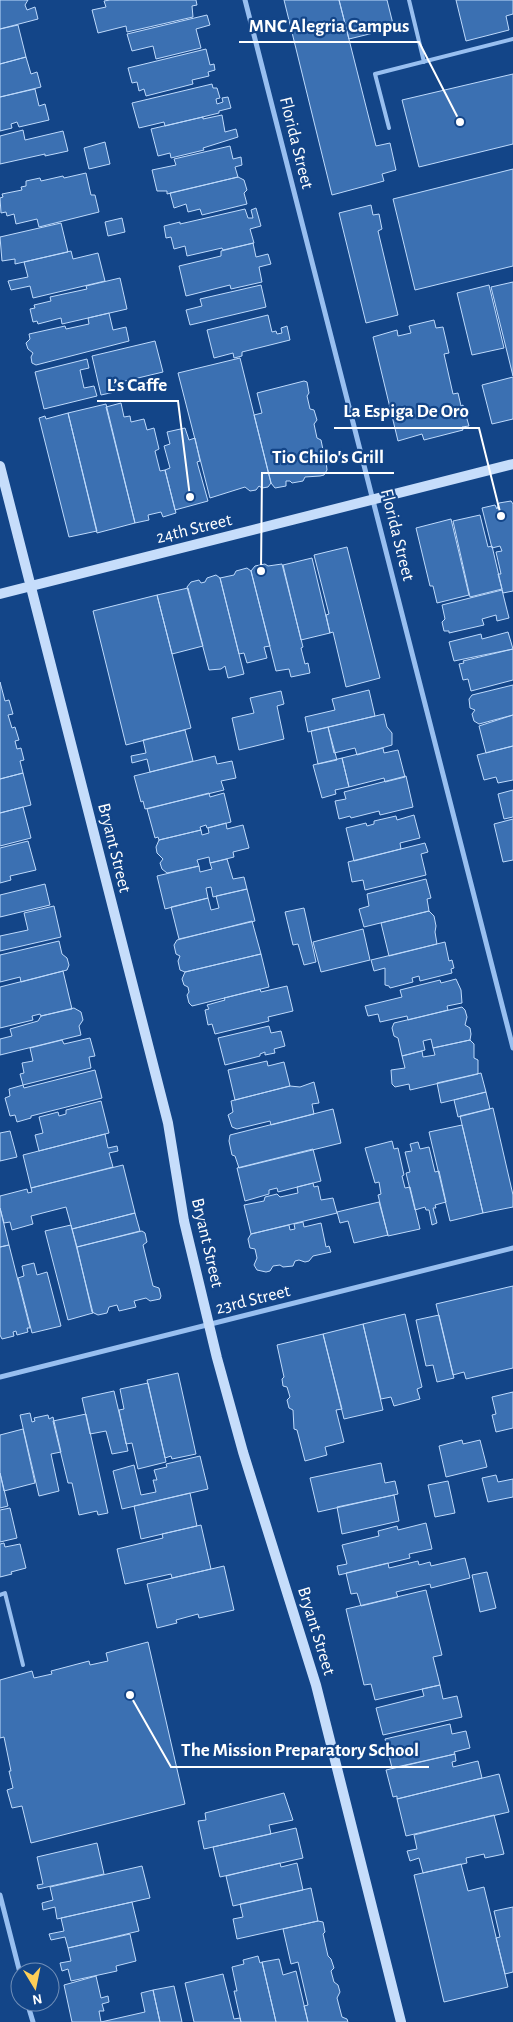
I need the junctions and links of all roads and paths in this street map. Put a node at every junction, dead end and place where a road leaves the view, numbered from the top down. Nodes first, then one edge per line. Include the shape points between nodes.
1 (245, 0) edge
2 (409, 0) edge
3 (513, 39) edge
4 (424, 62) junction
5 (389, 128) dead end
6 (513, 464) edge
7 (0, 466) edge
8 (374, 500) junction
9 (31, 587) junction
10 (0, 594) edge
11 (513, 1048) edge
12 (513, 1248) edge
13 (210, 1325) junction
14 (0, 1377) edge
15 (0, 1594) edge
16 (23, 1665) dead end
17 (0, 1895) edge
18 (17, 1962) edge
19 (401, 2022) edge

1 - 8 street, Florida Street
2 - 4 lane
3 - 4 lane
4 - 5 lane via 375,74
6 - 8 street, 24th Street
7 - 9 street, Bryant Street
8 - 9 street, 24th Street
8 - 11 street, Florida Street
9 - 10 street, 24th Street
9 - 13 street, Bryant Street via 168,1123 184,1222
12 - 13 street, 23rd Street
13 - 14 street, 23rd Street
13 - 19 street, Bryant Street via 243,1452 316,1685
15 - 16 lane via 5,1593
17 - 18 street

